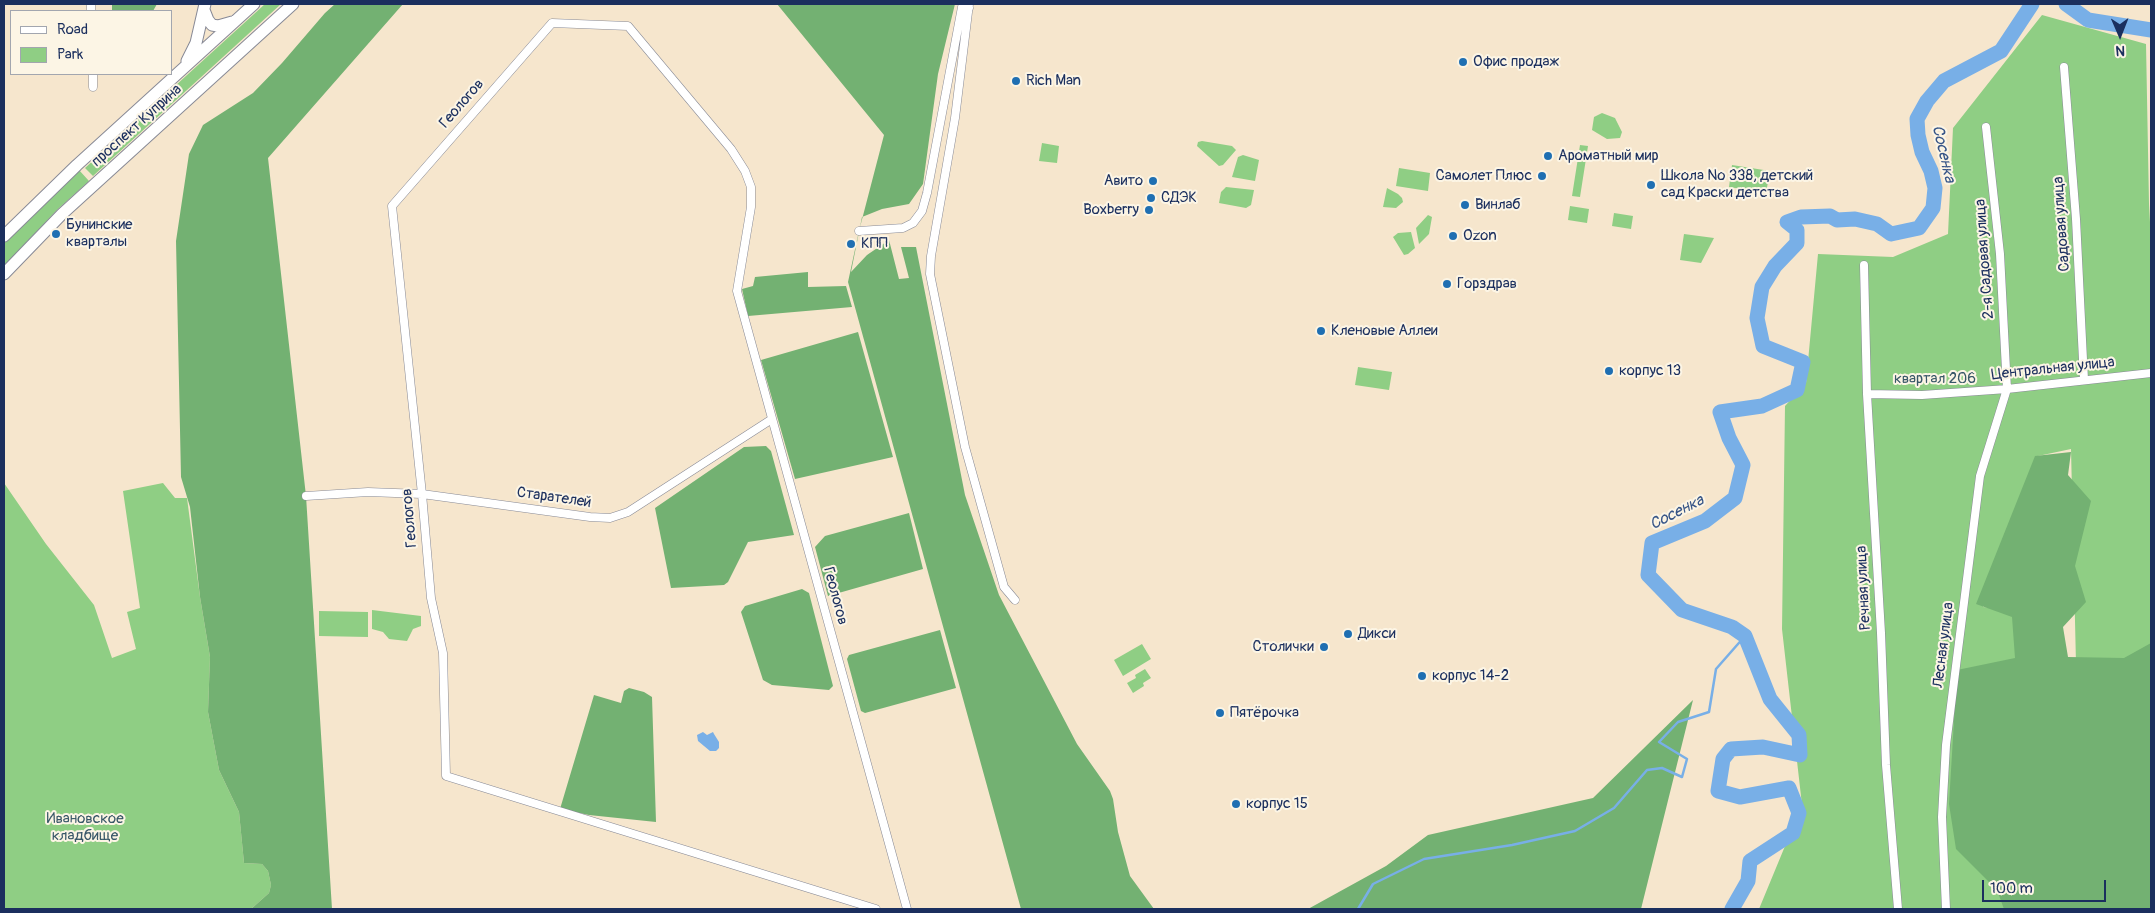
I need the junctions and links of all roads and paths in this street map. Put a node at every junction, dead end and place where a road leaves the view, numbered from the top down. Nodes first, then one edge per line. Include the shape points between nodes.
1 (254, 4) edge
2 (294, 4) edge
3 (969, 6) edge
4 (205, 7) edge
5 (234, 22) junction
6 (2064, 67) dead end
7 (93, 75) edge
8 (178, 75) junction
9 (93, 87) dead end
10 (1986, 128) dead end
11 (859, 231) dead end
12 (4, 236) edge
13 (1864, 265) dead end
14 (4, 274) edge
15 (2151, 373) edge
16 (2084, 380) junction
17 (2007, 389) junction
18 (1867, 394) junction
19 (772, 419) junction
20 (422, 494) junction
21 (306, 496) dead end
22 (1015, 600) dead end
23 (876, 909) edge
24 (907, 909) edge
25 (1898, 909) edge
26 (1946, 909) edge

1 - 5 main road, проспект Куприна
2 - 14 main road, проспект Куприна via 62,214
3 - 11 street via 962,7 922,211 913,223 903,228
3 - 22 street via 930,274 965,447 1004,588
4 - 5 main road via 212,25
4 - 8 main road via 196,43
5 - 8 main road, проспект Куприна
6 - 16 street, Садовая улица
7 - 9 street
8 - 12 main road, проспект Куприна
10 - 17 street, 2-я Садовая улица via 2000,254
13 - 18 street, Речная улица
15 - 16 street, Центральная улица
16 - 17 street, Центральная улица
17 - 18 street, Центральная улица via 1922,395
17 - 26 street, Лесная улица via 1980,476 1946,745 1942,817
18 - 25 street, Речная улица via 1886,765
19 - 20 street, Старателей via 628,512 610,518
19 - 20 street, Геологов via 737,291 752,207 751,187 745,171 731,149 628,26 552,23 392,206
19 - 24 street, Геологов
20 - 21 street, Старателей via 368,492
20 - 23 street, Геологов via 432,604 443,653 446,776

